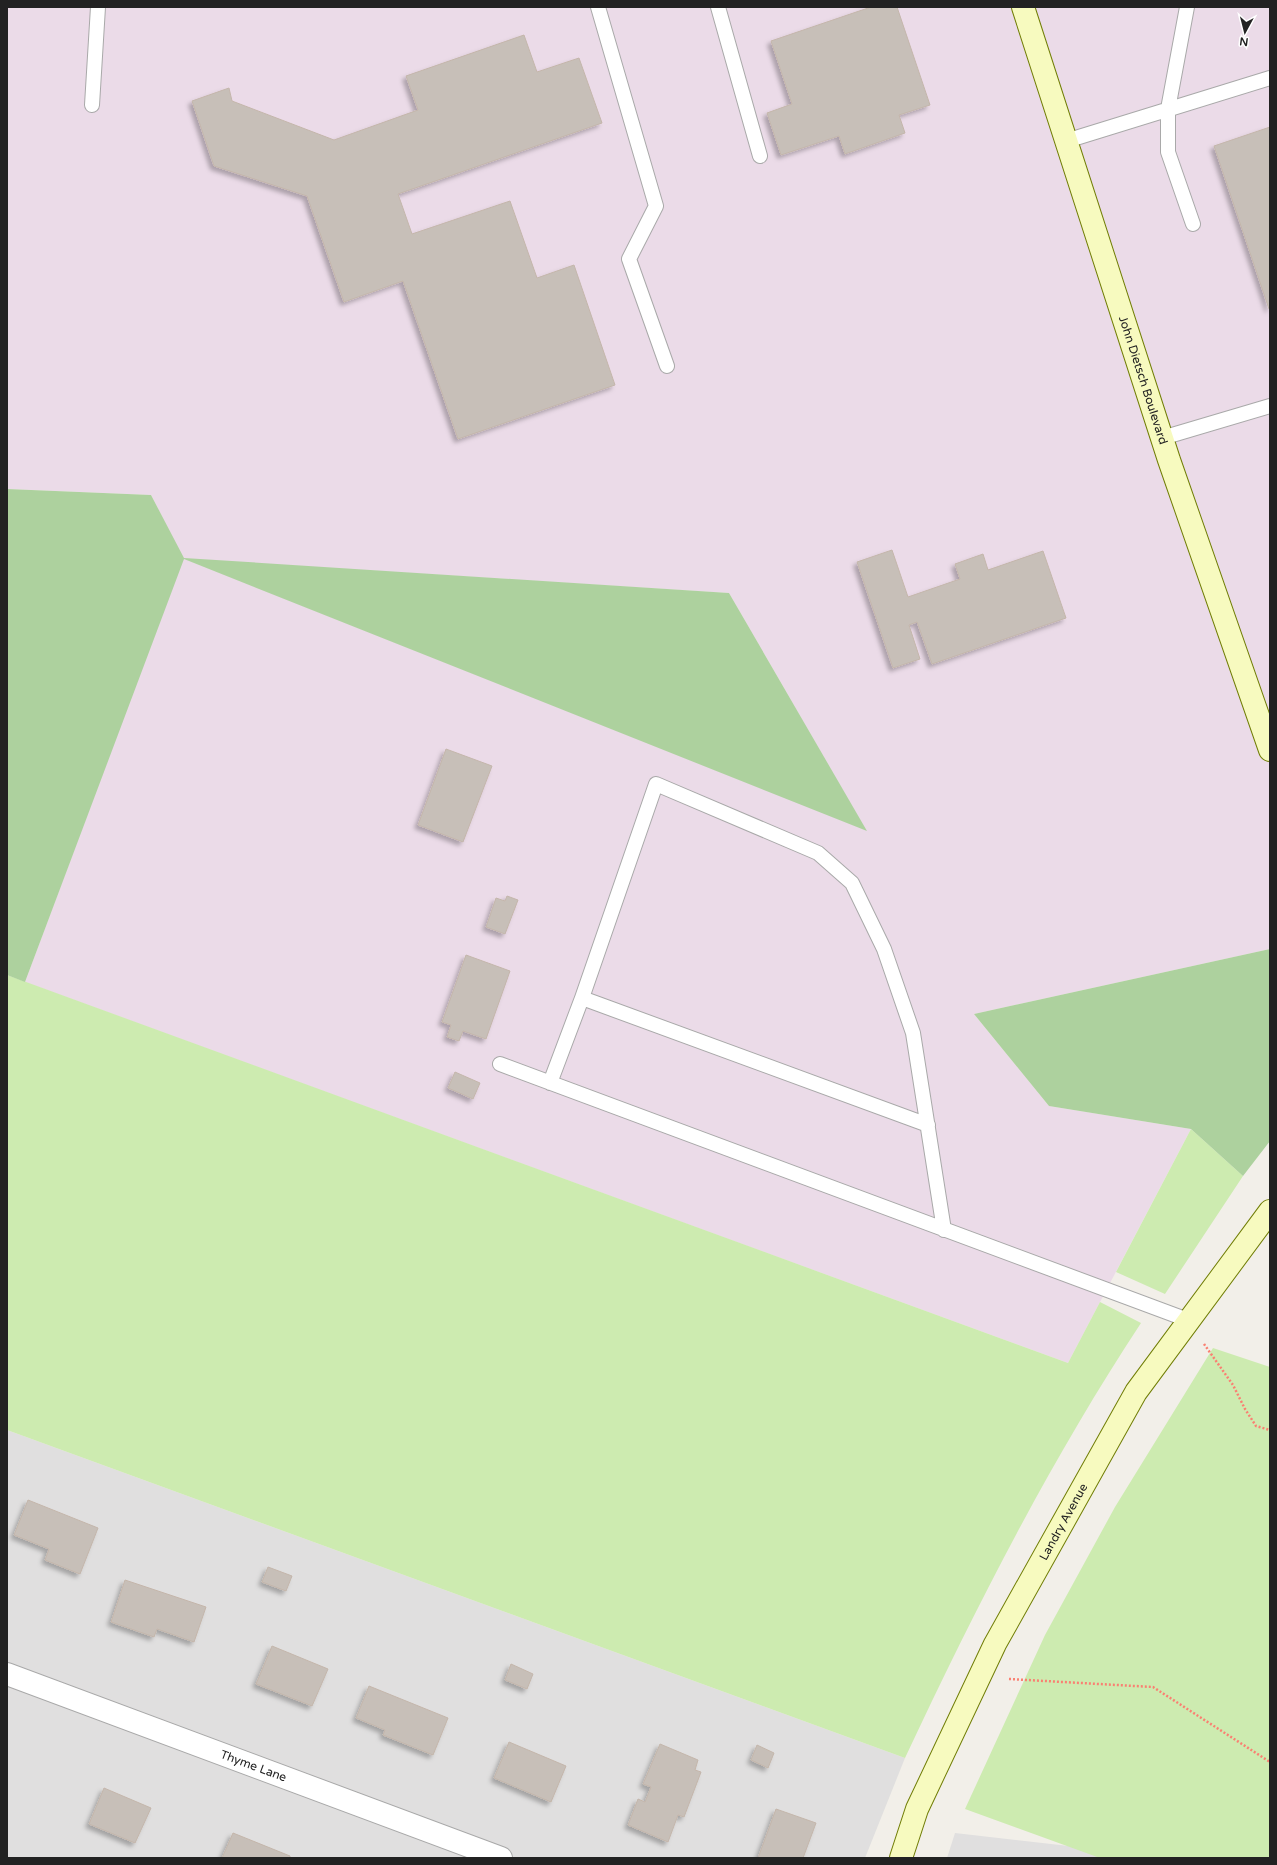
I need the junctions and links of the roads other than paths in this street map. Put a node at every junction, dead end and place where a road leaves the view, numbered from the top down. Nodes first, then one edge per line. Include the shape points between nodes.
1 (98, 7) edge
2 (598, 7) edge
3 (718, 7) edge
4 (1023, 7) edge
5 (1187, 7) edge
6 (1270, 78) edge
7 (92, 105) dead end
8 (1168, 109) junction
9 (1066, 141) junction
10 (760, 156) dead end
11 (1193, 224) dead end
12 (667, 366) dead end
13 (1270, 406) edge
14 (1162, 438) junction
15 (1270, 750) edge
16 (582, 998) junction
17 (500, 1064) dead end
18 (550, 1083) junction
19 (928, 1125) junction
20 (1270, 1211) edge
21 (944, 1230) junction
22 (1188, 1320) junction
23 (7, 1674) edge
24 (501, 1858) edge
25 (901, 1858) edge

1 - 7 lane
2 - 12 lane via 656,206 629,259
3 - 10 lane
4 - 9 street, John Dietsch Boulevard
5 - 8 lane
6 - 8 lane
8 - 9 lane
8 - 11 lane via 1168,152
9 - 14 street, John Dietsch Boulevard
13 - 14 lane
14 - 15 street, John Dietsch Boulevard
16 - 18 lane
16 - 19 lane
16 - 19 lane via 656,784 818,853 852,883 884,948 913,1033
17 - 18 lane
18 - 21 lane
19 - 21 lane
20 - 22 street, Landry Avenue
21 - 22 lane
22 - 25 street, Landry Avenue via 1136,1392 996,1644 917,1809
23 - 24 street, Thyme Lane

